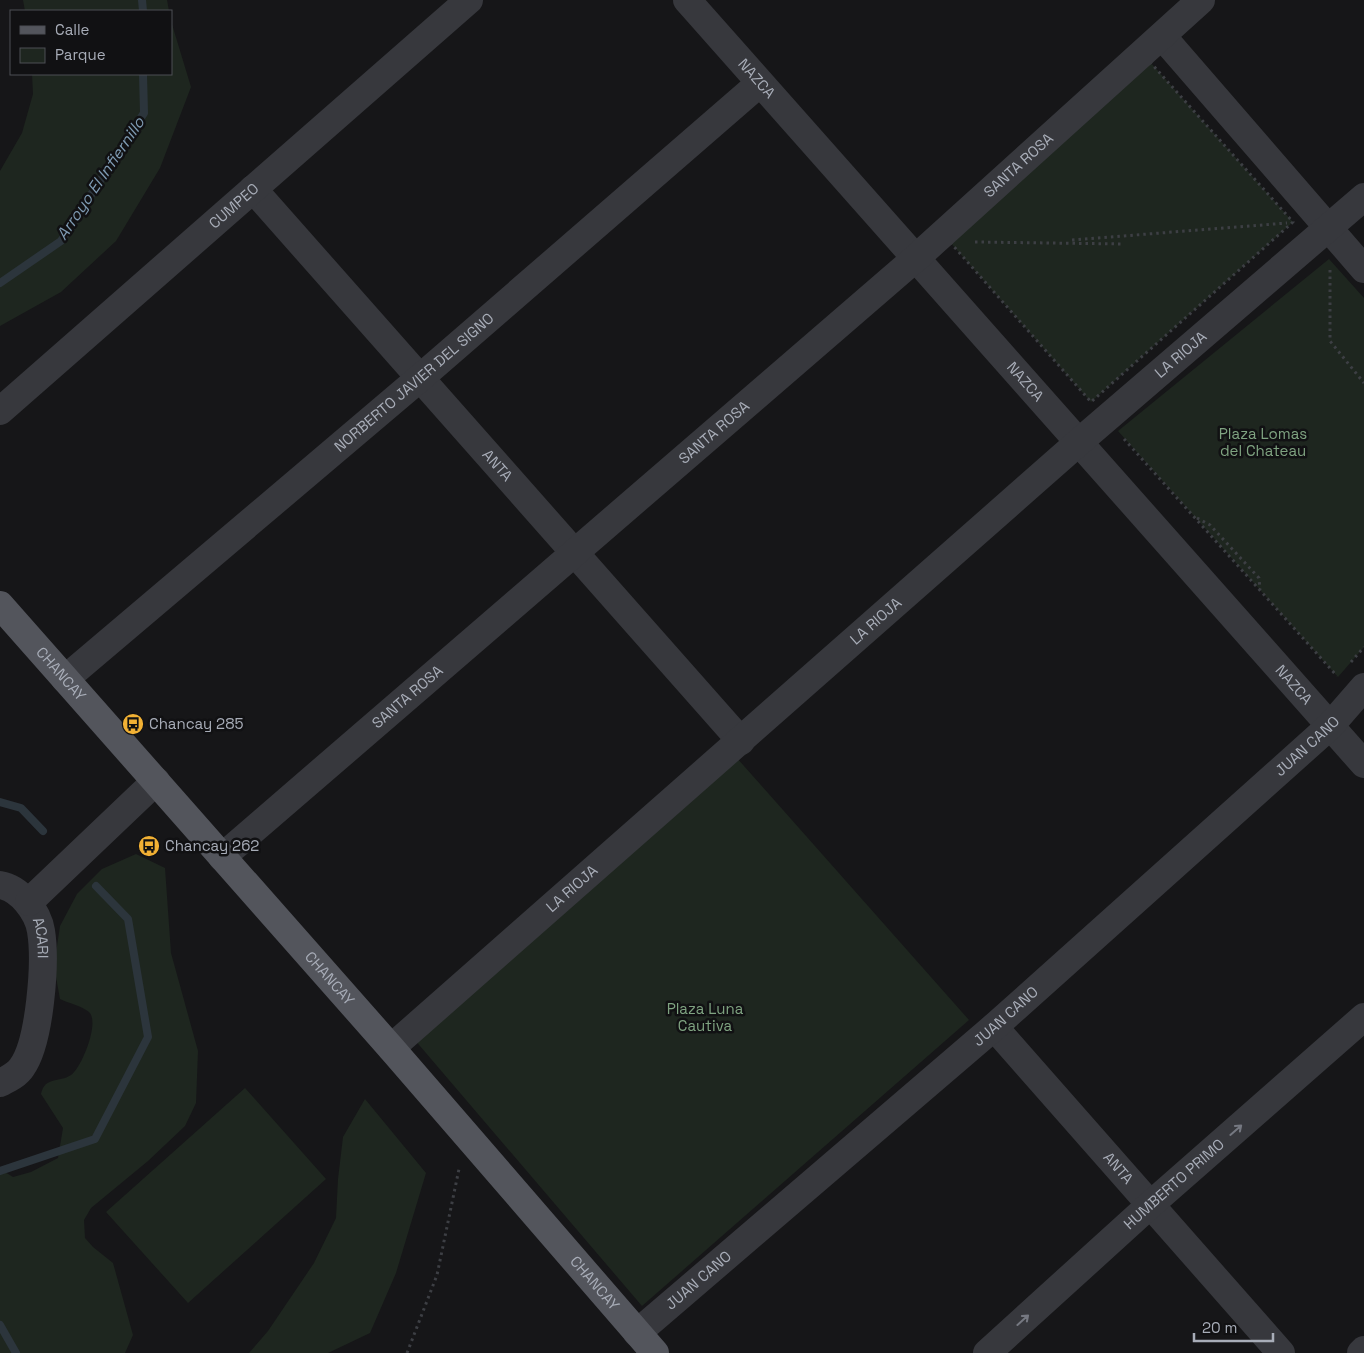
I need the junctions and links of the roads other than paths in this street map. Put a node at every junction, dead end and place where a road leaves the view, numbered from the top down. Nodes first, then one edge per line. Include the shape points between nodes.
1 (469, 0) edge
2 (687, 0) edge
3 (1201, 0) edge
4 (1162, 36) junction
5 (760, 83) junction
6 (253, 189) junction
7 (1364, 197) edge
8 (1327, 228) junction
9 (916, 258) junction
10 (1364, 269) edge
11 (420, 378) junction
12 (0, 411) edge
13 (1079, 442) junction
14 (575, 553) junction
15 (0, 605) edge
16 (65, 679) junction
17 (1364, 687) edge
18 (1330, 726) junction
19 (740, 741) junction
20 (1364, 764) edge
21 (156, 781) junction
22 (222, 857) junction
23 (0, 885) edge
24 (28, 902) junction
25 (1364, 1017) edge
26 (994, 1027) junction
27 (391, 1048) junction
28 (0, 1083) edge
29 (1150, 1205) junction
30 (637, 1333) junction
31 (1364, 1350) edge
32 (655, 1353) edge
33 (987, 1353) edge
34 (1281, 1353) edge
35 (1361, 1353) edge

1 - 6 street, CUMPEO
2 - 5 street, NAZCA
3 - 4 street, SANTA ROSA
4 - 8 street
4 - 9 street, SANTA ROSA
5 - 9 street, NAZCA
5 - 11 street, NORBERTO JAVIER DEL SIGNO
6 - 11 street, ANTA
6 - 12 street, CUMPEO
7 - 8 street, LA RIOJA
8 - 10 street
8 - 13 street, LA RIOJA
9 - 13 street, NAZCA
9 - 14 street, SANTA ROSA
11 - 14 street, ANTA
11 - 16 street, NORBERTO JAVIER DEL SIGNO
13 - 18 street, NAZCA
13 - 19 street, LA RIOJA
14 - 19 street, ANTA
14 - 22 street, SANTA ROSA
15 - 16 main road, CHANCAY
16 - 21 main road, CHANCAY
17 - 18 street, JUAN CANO
18 - 20 street, NAZCA
18 - 26 street, JUAN CANO
19 - 27 street, LA RIOJA
21 - 22 main road, CHANCAY
21 - 24 street
22 - 27 main road, CHANCAY
23 - 24 street, ACARI
24 - 28 street, ACARI via 41,930 40,1011 32,1048 22,1068
29 -> 25 street, HUMBERTO PRIMO
26 - 29 street, ANTA
26 - 30 street, JUAN CANO
27 - 30 main road, CHANCAY
33 -> 29 street, HUMBERTO PRIMO
29 - 34 street, ANTA
30 - 32 main road, CHANCAY
31 - 35 street

